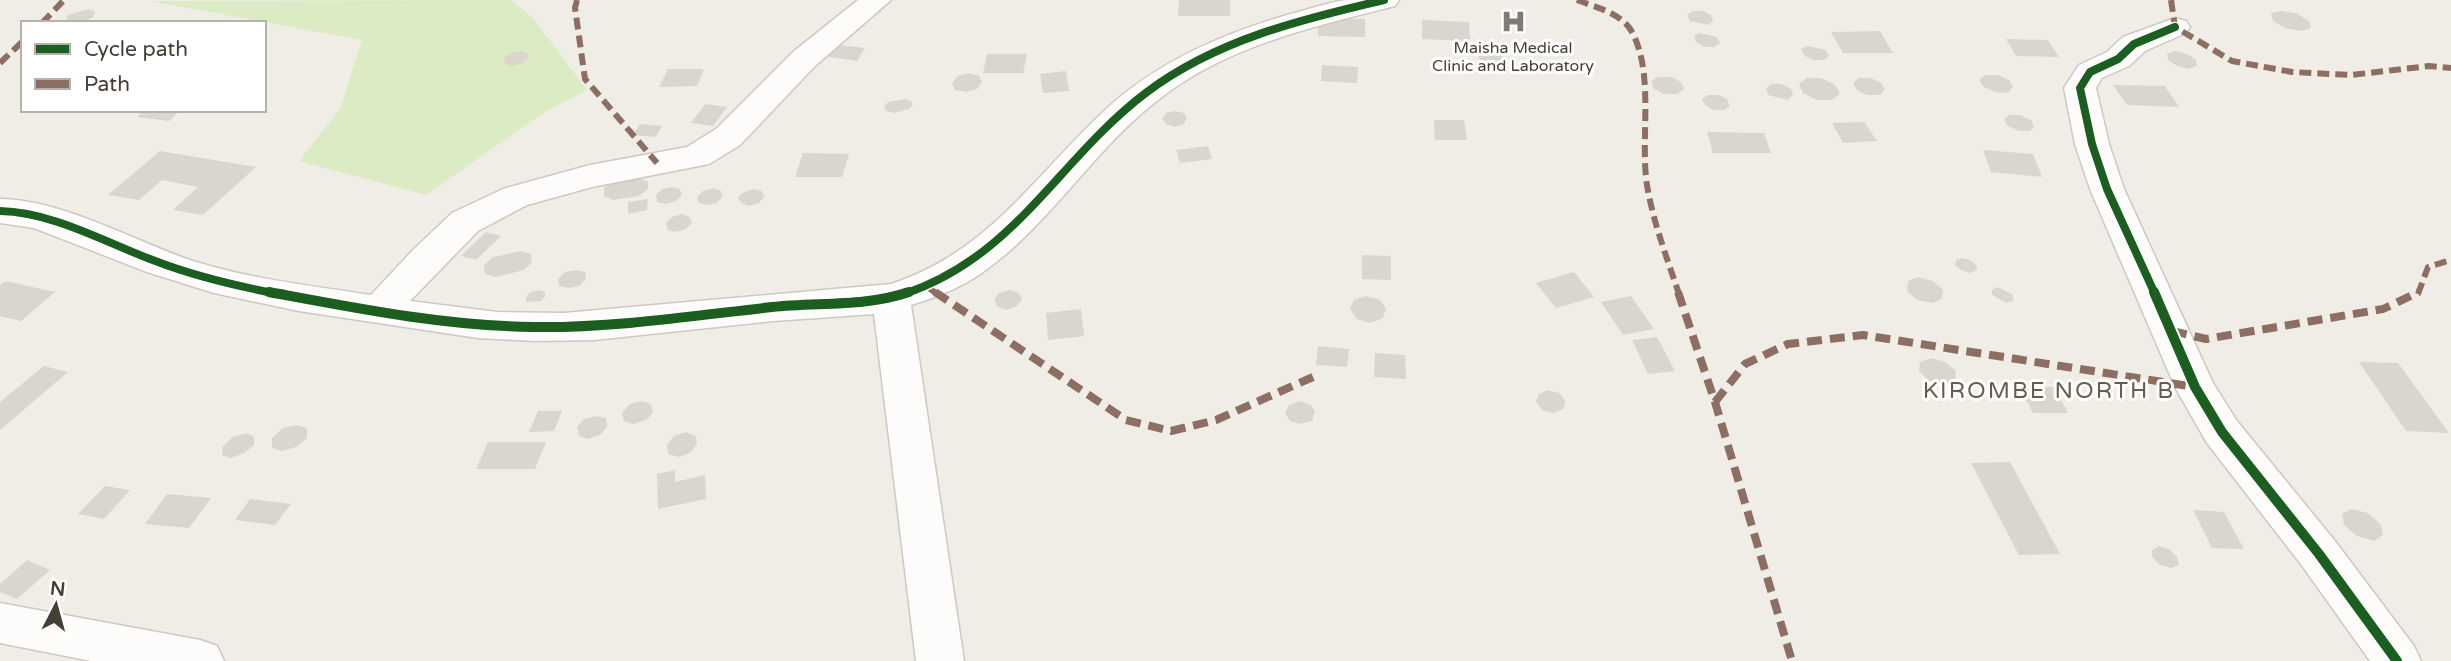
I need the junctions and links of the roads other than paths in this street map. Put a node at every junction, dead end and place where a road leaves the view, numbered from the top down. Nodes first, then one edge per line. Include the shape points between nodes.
1 (876, 0) edge
2 (1384, 0) edge
3 (2175, 27) dead end
4 (0, 211) edge
5 (891, 298) junction
6 (380, 310) junction
7 (0, 623) edge
8 (200, 661) edge
9 (940, 661) edge
10 (2397, 661) edge

1 - 6 street via 804,59 728,137 697,156 590,176 515,197 465,222
2 - 5 street via 1290,22 1217,50 1147,91 1089,144 1022,222 997,244 929,288
3 - 10 street via 2134,44 2118,59 2090,72 2080,88 2107,189 2195,387 2222,432
4 - 6 street via 46,219 212,279 317,302
5 - 6 street via 681,320 534,327 467,324
5 - 9 street
7 - 8 street

